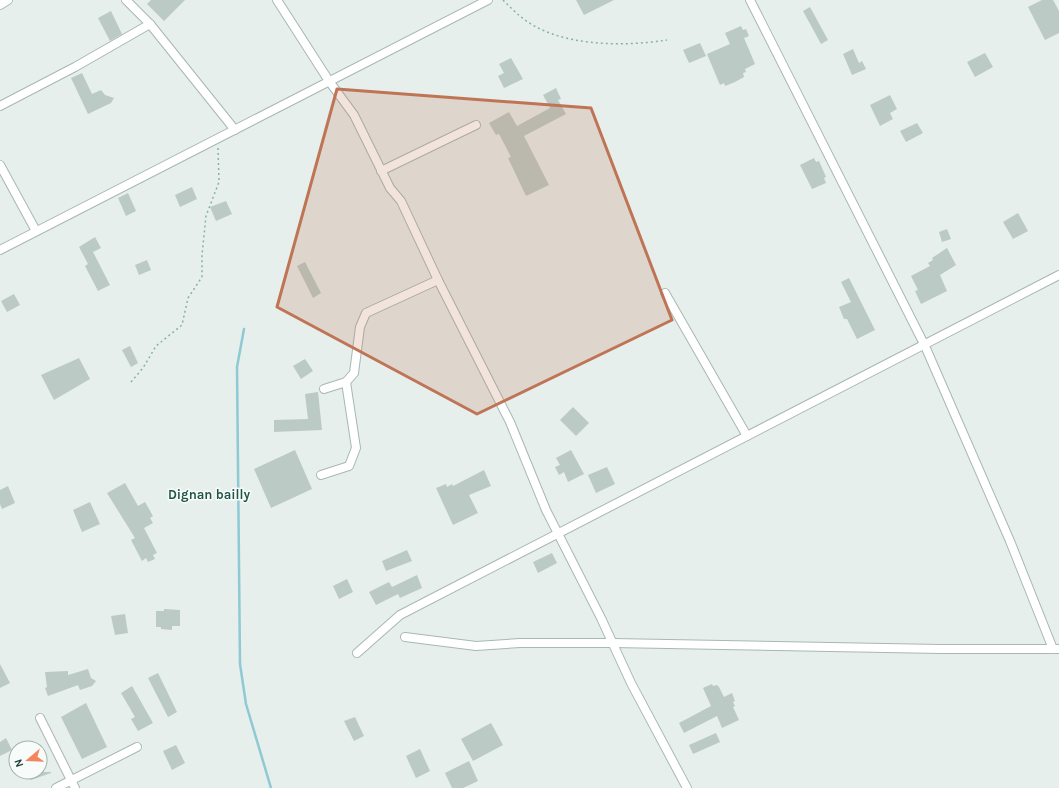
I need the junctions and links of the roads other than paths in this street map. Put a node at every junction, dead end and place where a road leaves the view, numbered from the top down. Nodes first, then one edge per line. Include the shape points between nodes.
1 (8, 0) edge
2 (126, 0) edge
3 (277, 0) edge
4 (488, 0) edge
5 (750, 0) edge
6 (0, 5) edge
7 (150, 24) junction
8 (329, 81) junction
9 (0, 106) edge
10 (476, 125) dead end
11 (235, 130) junction
12 (0, 165) edge
13 (381, 170) junction
14 (36, 232) junction
15 (0, 250) edge
16 (1059, 276) edge
17 (438, 280) junction
18 (665, 293) dead end
19 (925, 346) junction
20 (346, 382) junction
21 (324, 389) dead end
22 (747, 436) junction
23 (321, 476) dead end
24 (558, 534) junction
25 (405, 637) dead end
26 (613, 643) junction
27 (1056, 649) edge
28 (357, 653) dead end
29 (40, 718) dead end
30 (137, 747) dead end
31 (73, 784) edge
32 (56, 788) edge
33 (687, 788) edge

1 - 6 street
2 - 7 street
3 - 8 street
4 - 8 street
5 - 19 street
7 - 9 street
7 - 11 street
8 - 11 street
8 - 13 street via 354,115
10 - 13 street
11 - 14 street
12 - 14 street
13 - 17 street via 390,188 401,201
14 - 15 street
16 - 19 street
17 - 20 street via 366,313 360,326 354,373
17 - 24 street via 503,408
18 - 22 street
19 - 22 street
19 - 27 street
20 - 21 street
20 - 23 street via 356,448 349,466
22 - 24 street
24 - 26 street
24 - 28 street via 400,615
25 - 26 street via 476,646 520,643
26 - 27 street via 940,650
26 - 33 street via 631,683
29 - 31 street
30 - 31 street
31 - 32 street

